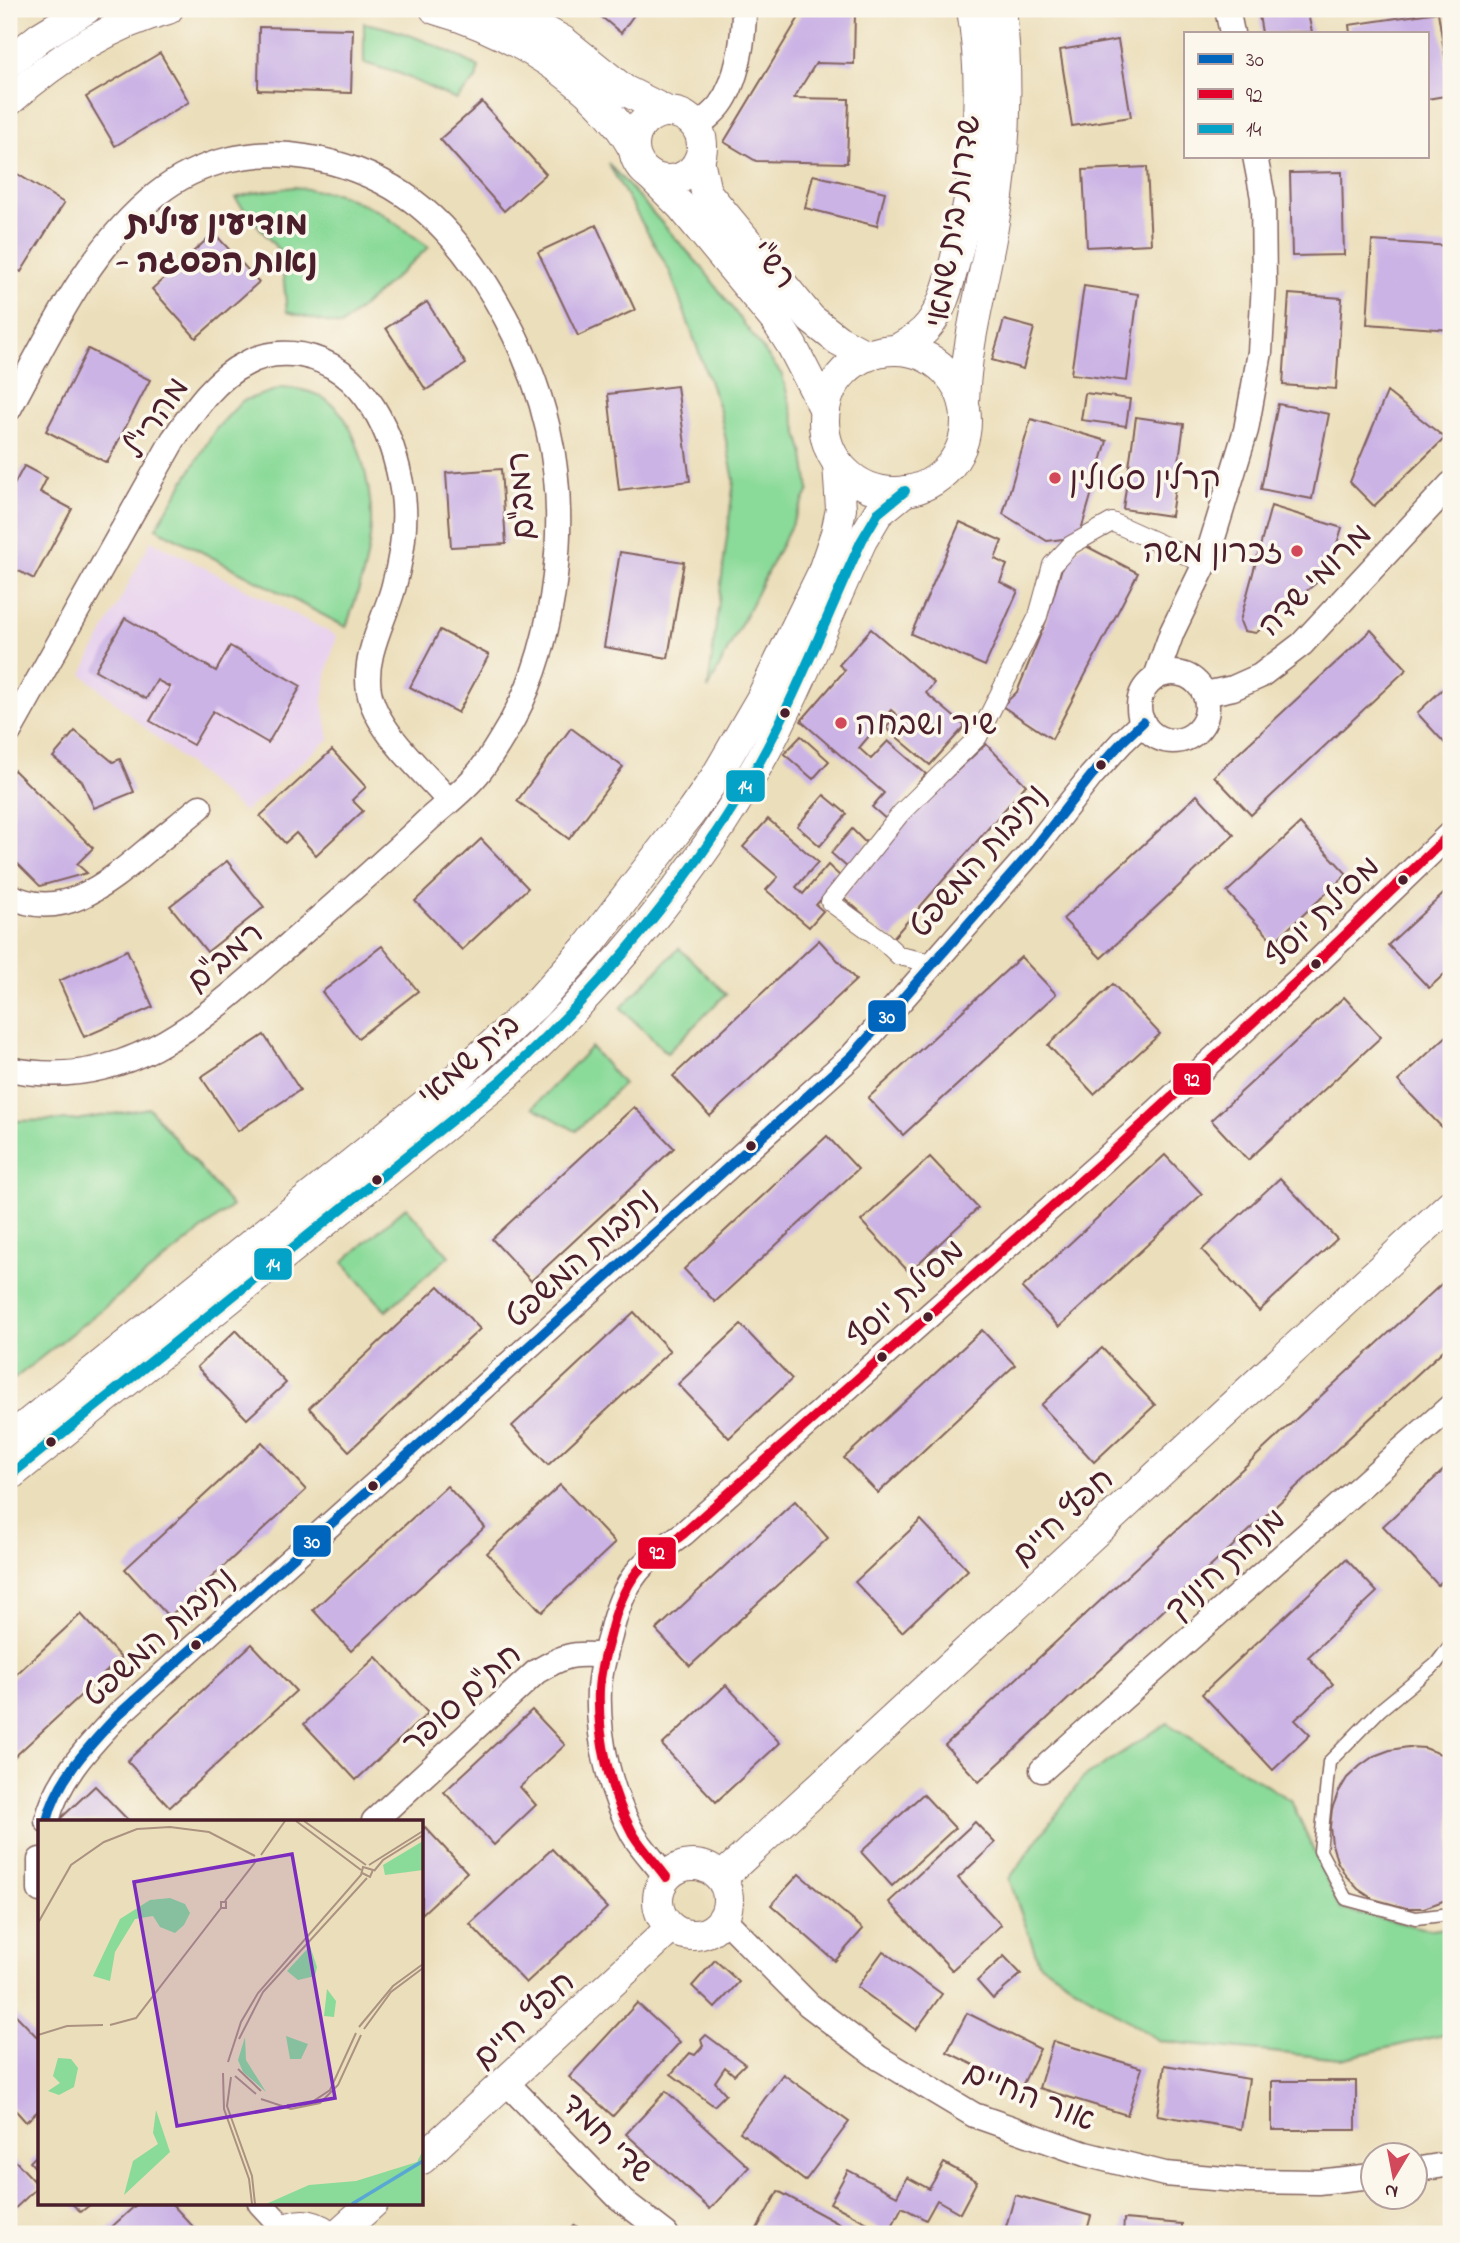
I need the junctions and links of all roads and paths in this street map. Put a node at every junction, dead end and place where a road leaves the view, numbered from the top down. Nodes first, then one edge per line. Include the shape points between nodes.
1 (86, 9) edge
2 (168, 9) edge
3 (435, 9) edge
4 (505, 9) edge
5 (744, 9) edge
6 (972, 9) edge
7 (1001, 9) edge
8 (1227, 9) edge
9 (1232, 32) edge
10 (9, 61) edge
11 (9, 102) edge
12 (668, 112) junction
13 (696, 128) junction
14 (633, 148) junction
15 (1255, 158) edge
16 (699, 160) junction
17 (650, 175) junction
18 (882, 353) junction
19 (964, 402) junction
20 (9, 409) edge
21 (825, 410) junction
22 (838, 464) junction
23 (1451, 484) edge
24 (905, 491) junction
25 (1205, 564) junction
26 (832, 578) junction
27 (1156, 677) junction
28 (1205, 694) junction
29 (1143, 722) junction
30 (9, 733) edge
31 (449, 801) junction
32 (200, 807) dead end
33 (1451, 833) edge
34 (9, 895) edge
35 (932, 963) junction
36 (9, 1069) edge
37 (1451, 1204) edge
38 (1451, 1406) edge
39 (9, 1439) edge
40 (9, 1476) edge
41 (1451, 1644) edge
42 (605, 1656) junction
43 (1042, 1770) dead end
44 (47, 1820) edge
45 (375, 1820) edge
46 (666, 1877) junction
47 (721, 1878) junction
48 (1451, 1914) edge
49 (724, 1919) junction
50 (671, 1928) junction
51 (507, 2083) junction
52 (424, 2157) edge
53 (1451, 2164) edge
54 (1428, 2168) edge
55 (1358, 2178) edge
56 (261, 2204) edge
57 (372, 2204) edge
58 (283, 2232) edge
59 (327, 2234) edge
60 (338, 2234) edge
61 (666, 2234) edge

1 - 10 street
2 - 11 street via 88,43
3 - 14 street via 501,34 538,56 590,94 622,128
4 - 12 street via 563,41 624,90
5 - 13 street via 737,69 721,104
6 - 18 street, שדרות בית שמאי via 979,95 959,247 940,308 929,325
7 - 19 street, שדרות בית שמאי via 1006,78 1002,160 969,345
8 - 9 street
12 - 13 street via 679,114
12 - 14 street via 640,127
13 - 16 street via 702,149
14 - 17 street via 641,168
15 - 25 street via 1265,237 1260,352 1246,430
16 - 17 street via 693,169 672,180
16 - 18 street, רש"י via 706,192 811,319 838,340
17 - 21 street, רש"י via 776,321
18 - 19 street via 909,351 929,358 956,384
18 - 21 street via 850,365 835,382
19 - 24 street via 965,430 957,457 929,484
20 - 31 street, רמב"ם via 62,310 98,257 159,192 202,168 246,154 291,154 331,161 404,194 436,222 494,297 536,386 548,429 559,527 542,646 518,707 481,771
21 - 22 street via 827,445
22 - 24 street via 873,489
22 - 26 street via 841,509
23 - 28 street, מרומי שדה via 1302,644 1260,676
24 - 26 street via 878,513
25 - 27 street via 1171,632
25 - 35 street via 1112,522 1071,545 1052,565 1038,617 978,737 901,813 830,902 898,956
26 - 39 street, בית שמאי via 715,778 670,843 536,1004 447,1087
26 - 40 street, בית שמאי via 810,658 767,748 718,829 652,917 567,1017 499,1082
27 - 28 street via 1166,673 1190,676
27 - 29 street via 1141,694
28 - 29 street via 1206,717 1191,736 1167,741 1156,737
29 - 35 street, נתיבות המשפט via 1091,776 1033,850
30 - 31 street, מהרי"ל via 193,411 243,364 289,353 336,366 355,382 373,405 397,464 404,525 393,588 374,642 368,689 375,713
31 - 36 street, רמב"ם via 214,1010 176,1038 139,1056 92,1070 54,1074
32 - 34 street via 108,882 86,894 51,905
33 - 42 street, מסילת יוסף via 1102,1162 638,1571 625,1592
35 - 44 street, נתיבות המשפט via 838,1070 118,1715 66,1776
37 - 47 street, חפץ חיים
38 - 43 street, מנחת חינוך
41 - 48 lane via 1436,1664 1380,1710 1329,1762 1320,1851 1346,1899 1416,1918
42 - 45 street, חת"ם סופר via 561,1657 536,1672
42 - 46 street, מסילת יוסף via 599,1688 605,1758 634,1835
46 - 47 street via 688,1865 712,1870
46 - 50 street via 657,1898
47 - 49 street via 729,1898
49 - 50 street via 716,1928 694,1936
49 - 55 street, אור החיים via 809,2005 879,2058 974,2115 1085,2154 1165,2174 1318,2182
50 - 51 street, חפץ חיים
51 - 52 street, חפץ חיים
51 - 61 street, שדי חמד via 618,2197
53 - 54 street
56 - 58 street
57 - 60 street
58 - 59 street via 306,2225

